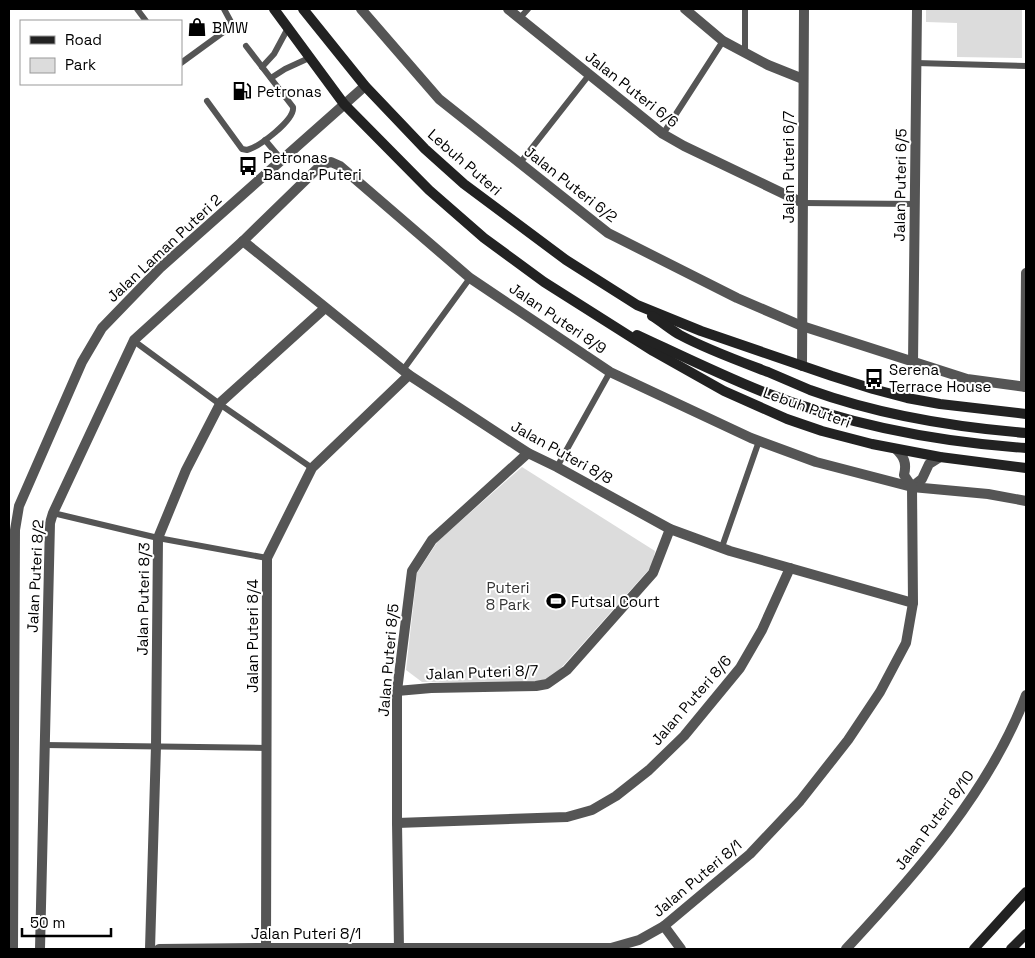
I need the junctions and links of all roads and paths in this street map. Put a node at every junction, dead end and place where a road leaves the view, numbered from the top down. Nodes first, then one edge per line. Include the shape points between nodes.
1 (137, 9) edge
2 (274, 9) edge
3 (302, 9) edge
4 (508, 9) edge
5 (528, 9) edge
6 (745, 9) edge
7 (804, 9) edge
8 (917, 9) edge
9 (227, 10) edge
10 (365, 10) edge
11 (688, 10) edge
12 (519, 19) junction
13 (145, 20) edge
14 (288, 28) junction
15 (723, 40) junction
16 (246, 46) dead end
17 (745, 52) junction
18 (309, 58) junction
19 (182, 62) edge
20 (916, 63) junction
21 (1026, 66) edge
22 (262, 67) junction
23 (589, 75) junction
24 (271, 78) junction
25 (803, 79) junction
26 (365, 86) junction
27 (208, 101) dead end
28 (344, 104) junction
29 (663, 134) junction
30 (265, 140) junction
31 (280, 160) junction
32 (520, 163) junction
33 (803, 203) junction
34 (915, 204) junction
35 (243, 241) junction
36 (1026, 273) edge
37 (470, 278) junction
38 (637, 305) junction
39 (325, 308) junction
40 (597, 316) junction
41 (802, 326) junction
42 (134, 341) junction
43 (913, 362) junction
44 (802, 366) junction
45 (406, 372) junction
46 (610, 372) junction
47 (1026, 387) edge
48 (221, 404) junction
49 (1026, 414) edge
50 (1026, 433) edge
51 (759, 441) junction
52 (896, 448) junction
53 (1026, 448) edge
54 (528, 453) junction
55 (940, 457) junction
56 (557, 467) junction
57 (312, 468) junction
58 (1026, 468) edge
59 (912, 487) junction
60 (1026, 501) edge
61 (54, 513) junction
62 (670, 529) junction
63 (158, 538) junction
64 (722, 547) junction
65 (267, 558) junction
66 (790, 568) junction
67 (913, 603) junction
68 (12, 687) edge
69 (397, 691) junction
70 (1026, 696) edge
71 (12, 700) edge
72 (44, 745) junction
73 (156, 746) junction
74 (267, 748) junction
75 (397, 823) junction
76 (1026, 892) edge
77 (664, 926) junction
78 (1026, 934) edge
79 (266, 948) edge
80 (14, 949) edge
81 (40, 949) edge
82 (150, 949) edge
83 (159, 949) edge
84 (399, 949) edge
85 (681, 949) edge
86 (846, 949) edge
87 (974, 949) edge
88 (1011, 949) edge

1 - 13 lane
2 - 14 main road, Lebuh Puteri
3 - 26 main road, Lebuh Puteri
4 - 12 street, Jalan Puteri 6/6
5 - 12 lane
6 - 17 lane
7 - 25 street, Jalan Puteri 6/7
8 - 20 street, Jalan Puteri 6/5
9 - 19 lane via 230,28
10 - 32 street, Jalan Puteri 6/2 via 439,99
11 - 15 street
12 - 23 street, Jalan Puteri 6/6
14 - 18 main road, Lebuh Puteri
14 - 22 lane via 274,54
15 - 17 street
15 - 29 lane
16 - 22 lane
17 - 25 street
18 - 24 lane
18 - 28 main road, Lebuh Puteri
20 - 21 lane
20 - 34 street, Jalan Puteri 6/5
22 - 24 lane
23 - 29 street, Jalan Puteri 6/6
23 - 32 lane
24 - 30 lane via 293,106 294,112
25 - 33 street, Jalan Puteri 6/7
26 - 28 street, Jalan Laman Puteri 2
26 - 38 main road, Lebuh Puteri via 425,149 464,184 559,255
27 - 30 lane via 242,149 250,149
28 - 31 street, Jalan Laman Puteri 2
28 - 40 main road, Lebuh Puteri via 429,190 484,238
29 - 33 street, Jalan Puteri 6/6
30 - 31 lane
31 - 68 street, Jalan Laman Puteri 2 via 160,268 102,328 82,362 20,506 15,530
32 - 41 street, Jalan Puteri 6/2 via 608,233 737,298
33 - 34 lane
33 - 41 street, Jalan Puteri 6/7
34 - 43 street, Jalan Puteri 6/5
35 - 37 street, Jalan Puteri 8/9 via 321,165 331,162 340,166
35 - 39 street, Jalan Puteri 8/8
35 - 42 street, Jalan Puteri 8/2
36 - 47 street
37 - 45 lane
37 - 46 street, Jalan Puteri 8/9
38 - 44 main road, Lebuh Puteri
38 - 50 main road, Lebuh Puteri via 679,335 811,390 936,422
39 - 45 street, Jalan Puteri 8/8
39 - 48 street, Jalan Puteri 8/3
40 - 52 main road, Lebuh Puteri via 724,390 787,419
40 - 53 main road, Lebuh Puteri via 762,391 823,412 879,428
41 - 43 street, Jalan Puteri 6/2
41 - 44 street, Jalan Puteri 6/7
42 - 48 lane
42 - 61 street, Jalan Puteri 8/2
43 - 47 street, Jalan Puteri 6/2 via 967,379
44 - 49 main road, Lebuh Puteri via 907,398
45 - 54 street, Jalan Puteri 8/8
45 - 57 street, Jalan Puteri 8/4
46 - 51 street, Jalan Puteri 8/9
46 - 56 lane
48 - 57 lane
48 - 63 street, Jalan Puteri 8/3 via 186,470
51 - 59 street, Jalan Puteri 8/9 via 816,462
51 - 64 lane
52 - 55 main road, Lebuh Puteri
52 - 59 street, Jalan Puteri 8/1 via 903,456 904,475
54 - 56 street, Jalan Puteri 8/8
54 - 69 street, Jalan Puteri 8/5 via 432,540 412,571
55 - 58 main road, Lebuh Puteri
55 - 59 street via 929,464 922,478
56 - 62 street, Jalan Puteri 8/8
57 - 65 street, Jalan Puteri 8/4
59 - 60 street
59 - 67 street, Jalan Puteri 8/1
61 - 63 lane
61 - 72 street, Jalan Puteri 8/2 via 50,524
62 - 64 street, Jalan Puteri 8/8
62 - 69 street, Jalan Puteri 8/7 via 653,573 567,670 547,684
63 - 65 lane
63 - 73 street, Jalan Puteri 8/3
64 - 66 street, Jalan Puteri 8/8
65 - 74 street, Jalan Puteri 8/4
66 - 67 street, Jalan Puteri 8/8
66 - 75 street, Jalan Puteri 8/6 via 762,630 740,668 684,736 616,796 592,810 567,817
67 - 77 street, Jalan Puteri 8/1 via 906,644 880,692 848,740 800,801 750,854
68 - 71 street, Jalan Laman Puteri 2
69 - 75 street, Jalan Puteri 8/5
70 - 86 street, Jalan Puteri 8/10 via 1018,718 979,790 898,894
71 - 80 street, Jalan Laman Puteri 2
72 - 73 lane
72 - 81 street, Jalan Puteri 8/2
73 - 74 lane
73 - 82 street, Jalan Puteri 8/3
74 - 79 street, Jalan Puteri 8/4
75 - 84 street, Jalan Puteri 8/5
76 - 87 main road
77 - 84 street, Jalan Puteri 8/1 via 639,940 611,948
77 - 85 street
78 - 88 main road
79 - 83 street, Jalan Puteri 8/1
79 - 84 street, Jalan Puteri 8/1

